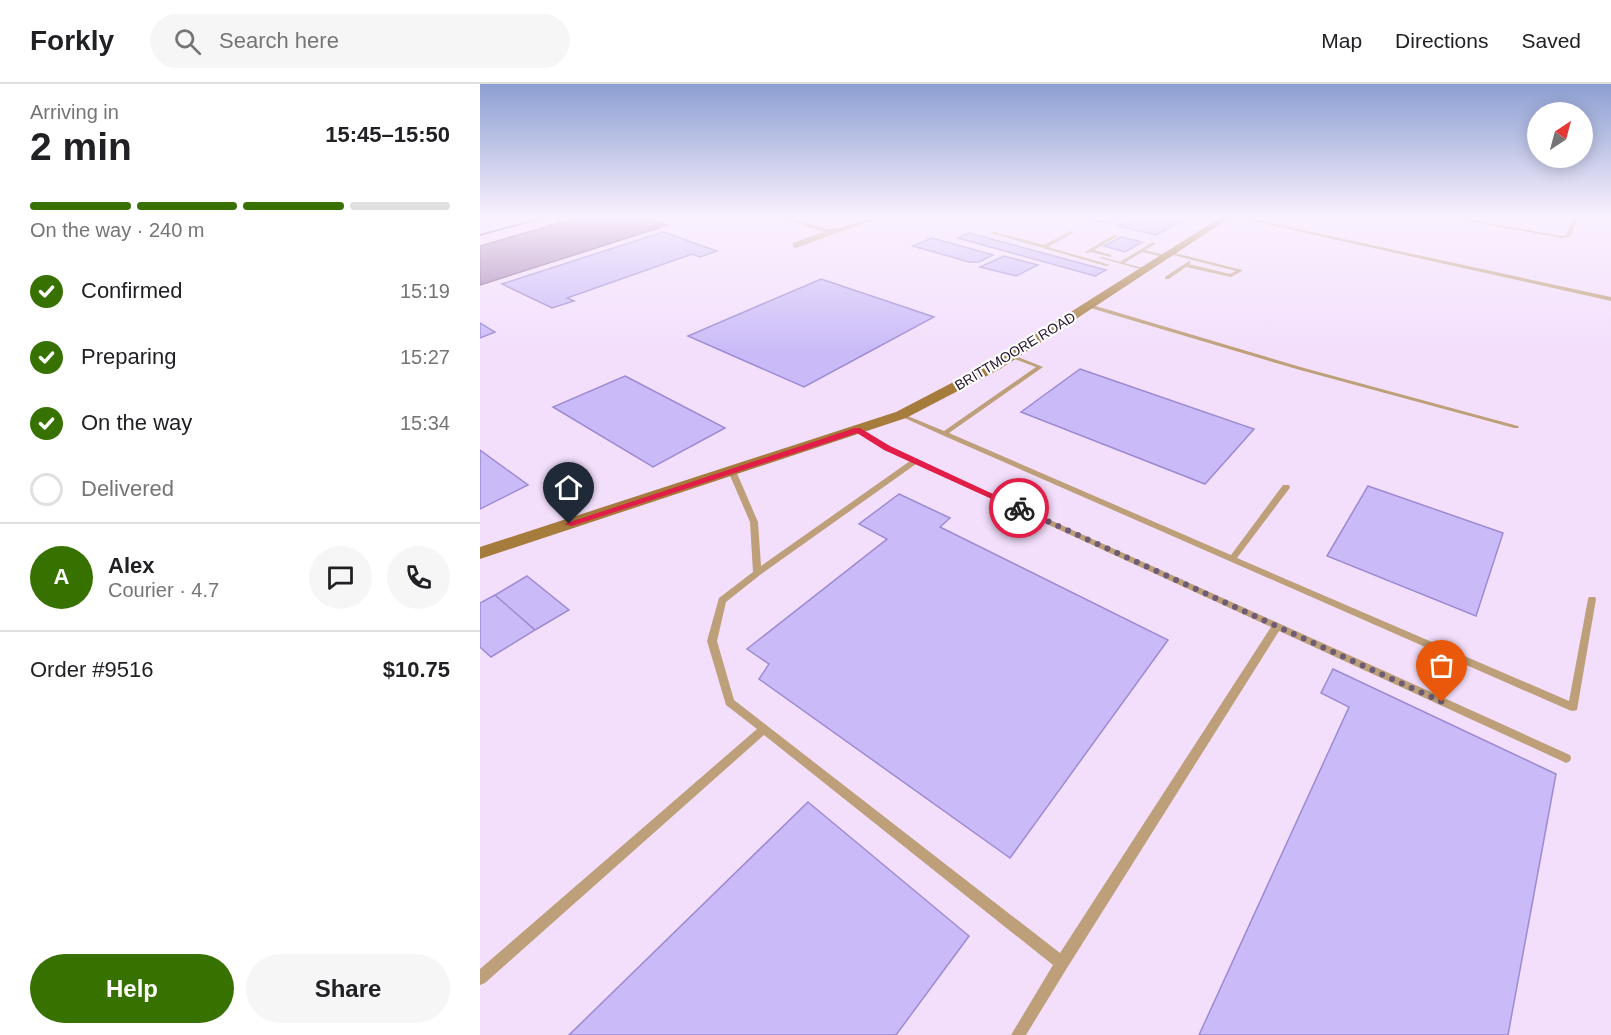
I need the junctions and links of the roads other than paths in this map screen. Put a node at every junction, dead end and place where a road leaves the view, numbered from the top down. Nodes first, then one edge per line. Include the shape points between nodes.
1 (1095, 261) edge
2 (1120, 261) edge
3 (1158, 261) edge
4 (1190, 261) edge
5 (1206, 261) edge
6 (1439, 261) edge
7 (1123, 262) joint
8 (1108, 265) dead end
9 (1185, 265) junction
10 (1145, 270) junction
11 (1167, 278) dead end
12 (1611, 299) edge
13 (1089, 306) junction
14 (1011, 356) junction
15 (901, 415) junction
16 (1516, 427) dead end
17 (857, 430) junction
18 (944, 434) junction
19 (915, 461) junction
20 (732, 471) junction
21 (1286, 487) dead end
22 (480, 553) edge
23 (1232, 559) junction
24 (757, 573) junction
25 (1592, 599) dead end
26 (1277, 626) junction
27 (764, 729) junction
28 (1566, 758) dead end
29 (1062, 963) junction
30 (480, 978) edge
31 (1018, 1035) edge

1 - 8 lane
2 - 7 lane
3 - 10 main road, BRITTMOORE ROAD
4 - 9 lane
5 - 9 lane via 1240,271 1231,276
6 - 12 lane
7 - 10 lane
9 - 11 lane
10 - 13 main road, BRITTMOORE ROAD
13 - 14 main road, BRITTMOORE ROAD
13 - 16 lane
14 - 15 main road, BRITTMOORE ROAD
14 - 18 lane via 1040,367
15 - 17 main road, BRITTMOORE ROAD
15 - 18 lane
17 - 19 lane
17 - 20 main road, BRITTMOORE ROAD
18 - 23 lane
19 - 24 lane
19 - 26 lane
20 - 22 main road, BRITTMOORE ROAD
20 - 24 lane via 754,522
21 - 23 lane
23 - 25 lane via 1573,706
24 - 27 lane via 722,600 712,641 730,702
26 - 28 lane
26 - 29 lane
27 - 29 lane
27 - 30 lane
29 - 31 lane

